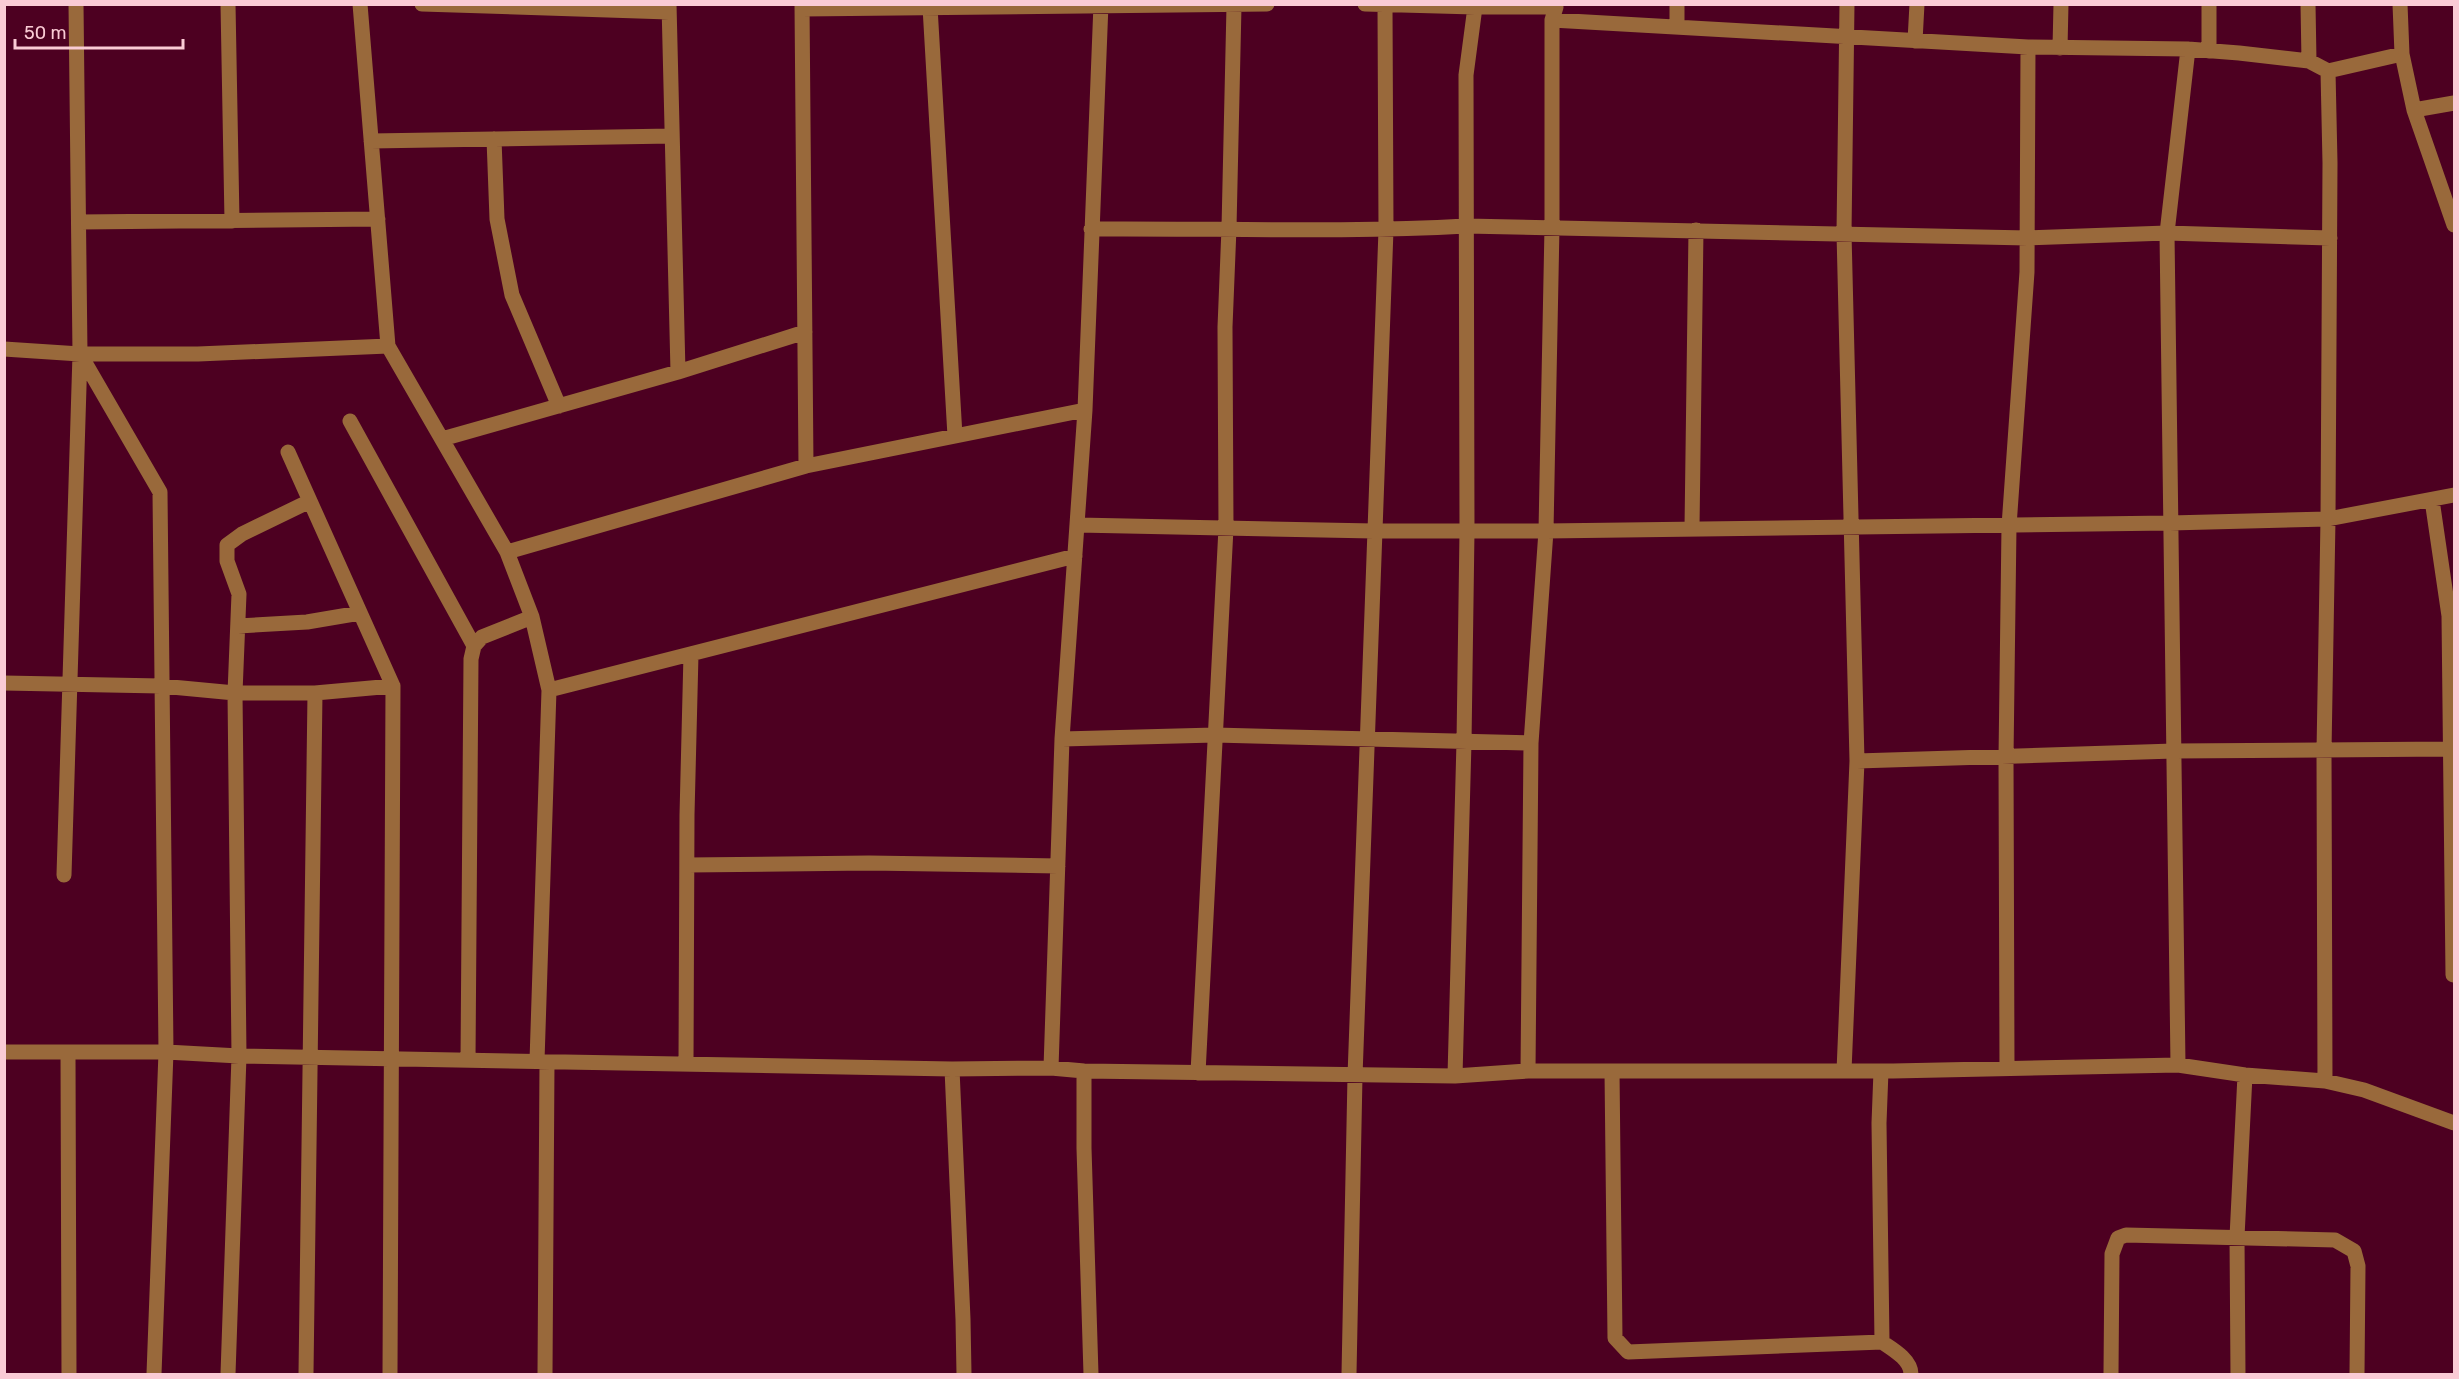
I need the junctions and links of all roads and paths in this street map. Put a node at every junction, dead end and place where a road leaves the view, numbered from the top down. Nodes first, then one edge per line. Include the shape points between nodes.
1 (76, 4) edge
2 (228, 4) edge
3 (360, 4) edge
4 (422, 4) edge
5 (1267, 4) edge
6 (1365, 4) edge
7 (1677, 4) edge
8 (1847, 4) edge
9 (1917, 4) edge
10 (2061, 4) edge
11 (2209, 4) edge
12 (2308, 4) edge
13 (2400, 4) edge
14 (1101, 5) edge
15 (1234, 6) junction
16 (1385, 6) edge
17 (802, 7) edge
18 (930, 7) junction
19 (1474, 7) junction
20 (669, 8) edge
21 (1554, 10) edge
22 (1677, 27) junction
23 (1847, 37) junction
24 (1915, 41) junction
25 (2028, 47) junction
26 (2060, 48) junction
27 (2188, 49) junction
28 (2209, 51) junction
29 (2402, 54) junction
30 (2309, 61) junction
31 (2328, 71) junction
32 (2454, 103) edge
33 (2414, 110) junction
34 (672, 136) junction
35 (495, 139) junction
36 (371, 141) junction
37 (378, 219) junction
38 (232, 221) junction
39 (79, 222) junction
40 (2454, 225) edge
41 (1466, 226) junction
42 (1552, 227) junction
43 (1230, 228) junction
44 (1091, 229) junction
45 (1386, 230) junction
46 (1696, 230) junction
47 (1844, 233) junction
48 (2167, 233) junction
49 (2028, 238) junction
50 (2330, 238) junction
51 (805, 332) junction
52 (388, 346) junction
53 (4, 349) edge
54 (80, 354) junction
55 (678, 372) junction
56 (559, 406) junction
57 (1085, 410) junction
58 (350, 421) dead end
59 (955, 436) junction
60 (442, 439) junction
61 (288, 452) dead end
62 (806, 466) junction
63 (2454, 495) edge
64 (2432, 500) junction
65 (310, 501) junction
66 (2328, 519) junction
67 (2170, 523) junction
68 (1078, 525) junction
69 (2009, 526) junction
70 (1226, 528) junction
71 (1692, 528) junction
72 (1852, 528) junction
73 (1374, 531) junction
74 (1467, 531) junction
75 (1546, 531) junction
76 (507, 552) junction
77 (1076, 556) junction
78 (360, 613) junction
79 (532, 617) junction
80 (238, 626) junction
81 (474, 646) junction
82 (691, 654) junction
83 (4, 683) edge
84 (70, 685) junction
85 (161, 686) junction
86 (393, 686) junction
87 (549, 690) junction
88 (235, 693) junction
89 (315, 693) junction
90 (1215, 735) junction
91 (1368, 739) junction
92 (1062, 740) junction
93 (1464, 742) junction
94 (1531, 743) junction
95 (2450, 748) junction
96 (2174, 751) junction
97 (2324, 751) junction
98 (2006, 758) junction
99 (1857, 761) junction
100 (687, 865) junction
101 (1058, 866) junction
102 (64, 875) dead end
103 (2453, 975) dead end
104 (4, 1052) edge
105 (166, 1052) junction
106 (68, 1053) junction
107 (239, 1056) junction
108 (312, 1058) junction
109 (390, 1059) junction
110 (468, 1060) junction
111 (542, 1062) junction
112 (686, 1064) junction
113 (2178, 1065) junction
114 (1050, 1068) junction
115 (2007, 1068) junction
116 (952, 1069) junction
117 (1084, 1071) junction
118 (1528, 1071) junction
119 (1612, 1071) junction
120 (1844, 1071) junction
121 (1881, 1071) junction
122 (1198, 1073) junction
123 (1355, 1076) junction
124 (1455, 1076) junction
125 (2245, 1076) junction
126 (2325, 1081) junction
127 (2454, 1123) edge
128 (2237, 1237) junction
129 (1882, 1342) junction
130 (69, 1374) edge
131 (154, 1374) edge
132 (228, 1374) edge
133 (306, 1374) edge
134 (390, 1374) edge
135 (545, 1374) edge
136 (964, 1374) edge
137 (1091, 1374) edge
138 (1349, 1374) edge
139 (1911, 1374) edge
140 (2111, 1374) edge
141 (2238, 1374) edge
142 (2357, 1374) edge

1 - 39 street
2 - 38 street
3 - 36 street
4 - 20 street
5 - 15 street
6 - 16 street
7 - 22 street
8 - 23 street
9 - 24 street
10 - 26 street
11 - 28 street
12 - 30 street
13 - 29 street
14 - 15 street
14 - 18 street
14 - 44 street
15 - 43 street
16 - 19 street
16 - 45 street
17 - 18 street
17 - 51 street
18 - 59 street
19 - 21 street
19 - 41 street via 1466,75
20 - 34 street
21 - 22 street
21 - 42 street
22 - 23 street
23 - 24 street
23 - 47 street
24 - 25 street
25 - 26 street
25 - 49 street
26 - 27 street
27 - 28 street
27 - 48 street
28 - 30 street
29 - 31 street
29 - 33 street
30 - 31 street
31 - 50 street
32 - 33 street
33 - 40 street
34 - 35 street
34 - 55 street
35 - 36 street
35 - 56 street via 497,219 512,295
36 - 37 street
37 - 38 street
37 - 52 street
38 - 39 street
39 - 54 street
41 - 42 street
41 - 45 street
41 - 74 street
42 - 46 street
42 - 75 street
43 - 44 street
43 - 45 street
43 - 70 street via 1225,327
44 - 57 street
45 - 73 street
46 - 47 street
46 - 71 street
47 - 49 street
47 - 72 street
48 - 49 street
48 - 50 street
48 - 67 street
49 - 69 street
50 - 66 street
51 - 55 street
51 - 62 street
52 - 54 street via 198,354
52 - 60 street
53 - 54 street
54 - 84 street
54 - 85 street via 160,492
55 - 56 street
56 - 60 street
57 - 59 street
57 - 68 street
58 - 81 street
59 - 62 street
60 - 76 street
61 - 65 street
62 - 76 street
63 - 64 street
64 - 66 street
64 - 95 street via 2449,616
65 - 78 street
65 - 80 street via 227,545 226,561 239,594
66 - 67 street
66 - 97 street
67 - 69 street
67 - 96 street
68 - 70 street
68 - 77 street
69 - 72 street
69 - 98 street
70 - 73 street
70 - 90 street
71 - 72 street
71 - 75 street
72 - 99 street
73 - 74 street
73 - 91 street
74 - 75 street
74 - 93 street
75 - 94 street
76 - 79 street
77 - 82 street
77 - 92 street
78 - 80 street via 307,622
78 - 86 street
79 - 81 street via 482,637
79 - 87 street
80 - 88 street
81 - 110 street
82 - 87 street
82 - 100 street
83 - 84 street
84 - 85 street
84 - 102 street
85 - 88 street
85 - 105 street
86 - 89 street
86 - 109 street
87 - 111 street
88 - 89 street
88 - 107 street
89 - 108 street
90 - 91 street
90 - 92 street
90 - 122 street
91 - 93 street
91 - 123 street
92 - 101 street
93 - 94 street
93 - 124 street
94 - 118 street
95 - 97 street
95 - 103 street
96 - 97 street
96 - 98 street
96 - 113 street
97 - 126 street
98 - 99 street
98 - 115 street
99 - 120 street
100 - 101 street
100 - 112 street
101 - 114 street
104 - 106 street
105 - 106 street
105 - 107 street
105 - 131 street
106 - 130 street
107 - 108 street
107 - 132 street
108 - 109 street
108 - 133 street
109 - 110 street
109 - 134 street
110 - 111 street
111 - 112 street
111 - 135 street
112 - 116 street
113 - 115 street
113 - 125 street
114 - 116 street
114 - 117 street
115 - 121 street
116 - 136 street
117 - 122 street
117 - 137 street
118 - 119 street
118 - 124 street
119 - 120 street
119 - 129 street via 1615,1338 1628,1352
120 - 121 street
121 - 129 street
122 - 123 street
123 - 124 street
123 - 138 street
125 - 126 street
125 - 128 street
126 - 127 street via 2364,1090
128 - 140 street via 2118,1238 2112,1254
128 - 141 street
128 - 142 street via 2336,1240 2354,1251 2358,1266
129 - 139 street via 1901,1355

